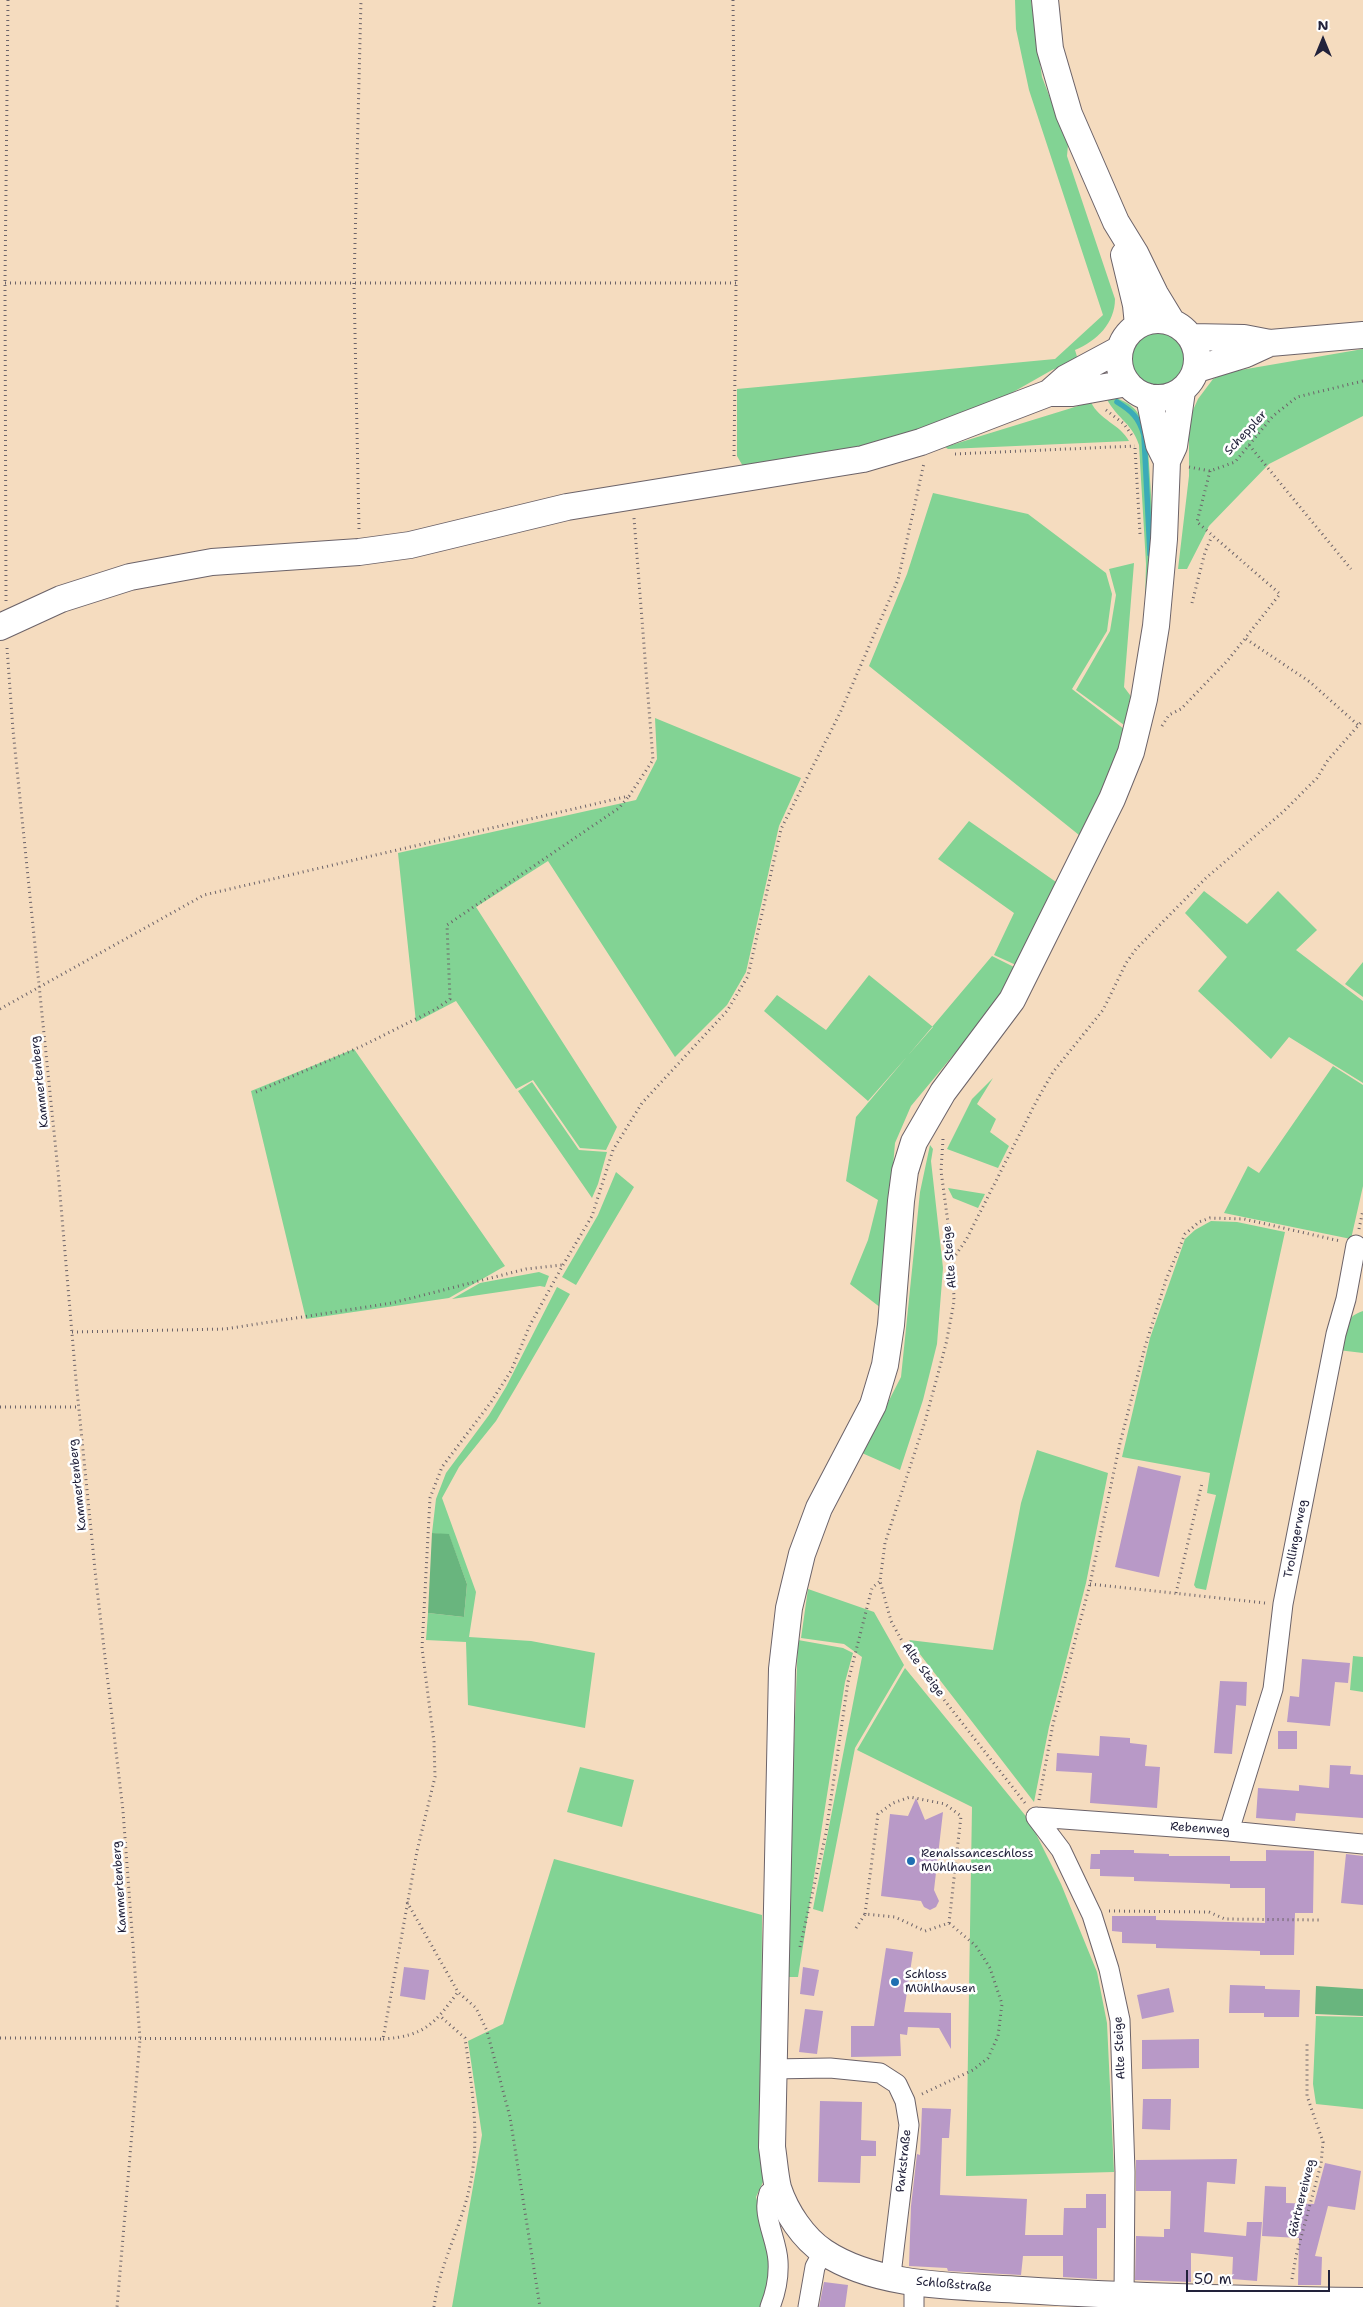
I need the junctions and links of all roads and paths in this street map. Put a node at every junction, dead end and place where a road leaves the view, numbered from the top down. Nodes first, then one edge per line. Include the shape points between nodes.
1 (8, 0) edge
2 (361, 0) edge
3 (733, 0) edge
4 (1045, 0) edge
5 (1116, 222) junction
6 (5, 283) junction
7 (736, 283) junction
8 (354, 284) junction
9 (1138, 325) junction
10 (1182, 329) junction
11 (1363, 335) edge
12 (1270, 342) junction
13 (1120, 349) junction
14 (1197, 369) junction
15 (1363, 381) edge
16 (1127, 383) junction
17 (1095, 387) junction
18 (1182, 391) junction
19 (1049, 393) junction
20 (1149, 397) junction
21 (921, 442) junction
22 (1249, 445) junction
23 (1135, 446) junction
24 (954, 454) dead end
25 (1167, 461) junction
26 (1210, 471) junction
27 (733, 480) junction
28 (632, 495) junction
29 (1212, 536) junction
30 (0, 543) edge
31 (1140, 543) dead end
32 (359, 552) junction
33 (1351, 569) dead end
34 (1192, 603) dead end
35 (0, 626) edge
36 (1246, 640) junction
37 (8, 661) dead end
38 (1363, 720) edge
39 (1162, 724) dead end
40 (1358, 725) junction
41 (629, 796) junction
42 (39, 986) junction
43 (0, 1009) edge
44 (256, 1092) dead end
45 (943, 1134) dead end
46 (1356, 1245) joint
47 (953, 1260) junction
48 (563, 1265) junction
49 (72, 1332) junction
50 (0, 1406) edge
51 (79, 1407) junction
52 (1202, 1483) dead end
53 (880, 1581) junction
54 (1090, 1584) junction
55 (1176, 1593) junction
56 (1283, 1604) junction
57 (1036, 1817) junction
58 (1229, 1831) junction
59 (1363, 1844) edge
60 (407, 1901) junction
61 (1102, 1911) dead end
62 (865, 1914) junction
63 (1320, 1920) dead end
64 (949, 1923) junction
65 (856, 1928) dead end
66 (798, 1955) dead end
67 (458, 1992) junction
68 (440, 2016) junction
69 (0, 2038) edge
70 (140, 2039) junction
71 (383, 2039) junction
72 (1307, 2042) dead end
73 (772, 2069) junction
74 (906, 2101) junction
75 (778, 2187) junction
76 (823, 2252) junction
77 (907, 2289) edge
78 (1124, 2297) junction
79 (1363, 2301) edge
80 (1288, 2303) edge
81 (117, 2307) edge
82 (434, 2307) edge
83 (540, 2307) edge
84 (770, 2307) edge
85 (808, 2307) edge

1 - 6 path
2 - 8 path
3 - 7 path
4 - 5 street via 1050,50 1061,93
5 - 9 street
5 - 10 street via 1155,294
6 - 8 path
6 - 30 path via 4,543
7 - 8 path
7 - 27 path
8 - 32 path
9 - 10 street via 1160,320
9 - 13 street via 1127,335
10 - 12 street
10 - 14 street via 1196,347
11 - 12 street
12 - 14 street via 1246,354
13 - 16 street via 1121,373
13 - 19 street via 1066,378
14 - 18 street
15 - 22 path, Scheppler via 1298,397 1273,416
16 - 17 street
16 - 20 street
17 - 19 street via 1072,393
17 - 23 path via 1102,408 1124,424
18 - 20 street via 1160,399
18 - 25 street via 1174,446
19 - 21 street
20 - 25 street via 1159,446
21 - 27 street via 863,460
21 - 48 path via 926,450 898,580 840,713 782,829 748,976 727,1011 642,1103 612,1150 592,1216
22 - 26 path, Scheppler via 1235,462
22 - 33 path
23 - 24 path
23 - 31 path
25 - 26 path
25 - 73 street, Schloßstraße via 1156,626 1131,752 1112,799 1012,1000 943,1092 914,1142 901,1201 885,1365 873,1405 819,1508 802,1554 789,1608 782,1669
26 - 29 path via 1197,522
27 - 28 street
28 - 32 street via 410,544
28 - 41 path via 653,760
29 - 34 path
29 - 36 path via 1280,594
32 - 35 street via 212,562 130,577 61,599
36 - 39 path via 1181,709 1169,715
36 - 40 path via 1310,682
37 - 42 path, Kammertenberg
38 - 40 path
40 - 47 path via 1317,778 1283,812 1206,878 1136,949 1103,1010 1053,1072
41 - 42 path via 204,895
41 - 44 path via 619,808 447,925 450,999 362,1046
42 - 43 path
42 - 49 path, Kammertenberg
45 - 47 path, Alte Steige via 941,1170
46 - 54 path via 1244,1219 1210,1218 1199,1222 1185,1234 1166,1280 1145,1347 1120,1443
46 - 56 street, Trollingerweg
47 - 53 path, Alte Steige via 954,1302 946,1344 926,1418 885,1543
48 - 49 path via 526,1269 392,1303 225,1329
48 - 60 path via 530,1325 511,1371 442,1467 430,1498 422,1648 434,1742 435,1777
49 - 51 path, Kammertenberg
50 - 51 path
51 - 70 path, Kammertenberg via 122,1811
52 - 55 path
53 - 57 path, Alte Steige via 891,1621 912,1659
53 - 66 path via 872,1588 848,1682 826,1833
54 - 55 path
54 - 57 path via 1053,1724
55 - 56 path
56 - 58 street, Trollingerweg via 1273,1690
57 - 58 street, Rebenweg
57 - 78 street, Alte Steige via 1061,1850 1092,1915 1109,1968 1120,2020 1125,2172
58 - 59 street, Rebenweg
60 - 67 path
60 - 71 path
61 - 63 path via 1209,1912 1226,1918
62 - 64 path via 895,1917 925,1931
62 - 64 path via 878,1814 893,1803 910,1797 945,1804 961,1816
62 - 65 path
64 - 74 path via 976,1946 990,1968 1002,2004 998,2036 988,2058 973,2070
67 - 68 path
67 - 83 path via 476,2008 488,2031 510,2117
68 - 71 path via 422,2032
68 - 82 path via 465,2038 476,2130 469,2191 451,2241
69 - 70 path
70 - 71 path
70 - 81 path, Kammertenberg
72 - 80 path, Gärtnereiweg via 1306,2084 1310,2108 1323,2142 1321,2164 1296,2256
73 - 74 street, Parkstraße via 830,2068 880,2073 897,2084
73 - 75 street, Schloßstraße via 772,2147
74 - 77 street, Parkstraße via 909,2125 892,2266
75 - 76 street, Schloßstraße via 792,2218
75 - 84 street via 770,2192 766,2204 778,2260 778,2282
76 - 77 street, Schloßstraße
76 - 85 street via 816,2267
77 - 78 street, Schloßstraße
78 - 80 street, Schloßstraße
79 - 80 street, Schloßstraße

